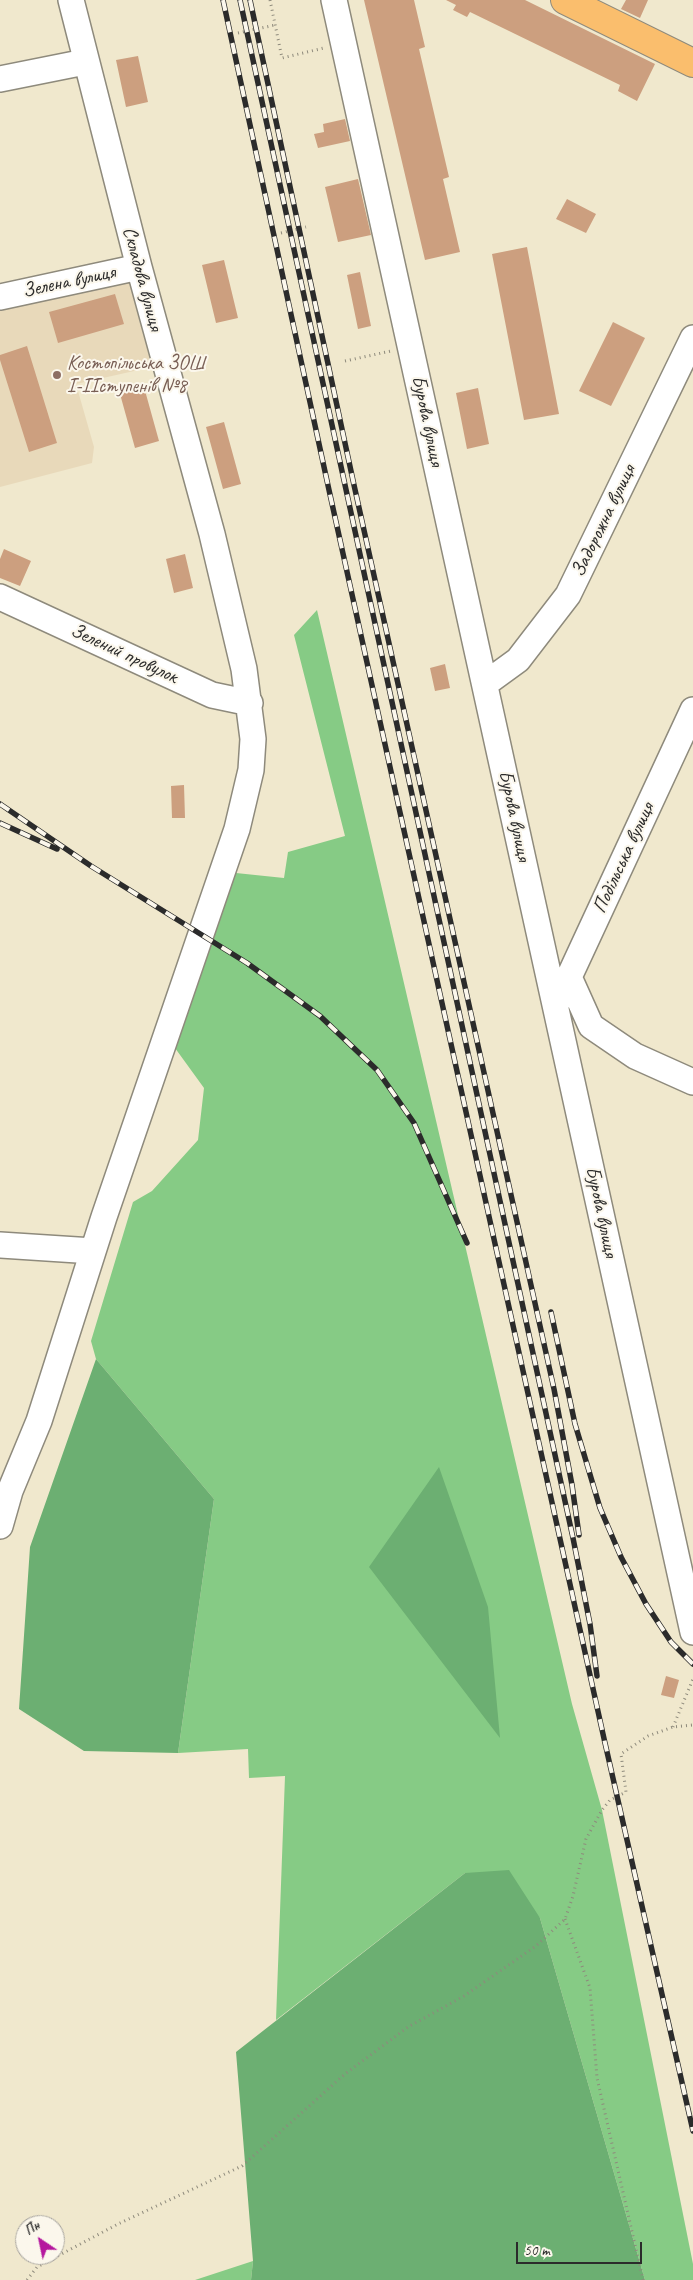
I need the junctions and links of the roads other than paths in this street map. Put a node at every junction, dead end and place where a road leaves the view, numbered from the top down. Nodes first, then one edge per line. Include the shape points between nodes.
1 (71, 0) edge
2 (334, 0) edge
3 (565, 0) edge
4 (85, 62) junction
5 (693, 64) edge
6 (0, 80) edge
7 (138, 267) junction
8 (0, 297) edge
9 (693, 338) edge
10 (0, 597) edge
11 (485, 684) junction
12 (250, 703) junction
13 (693, 710) edge
14 (569, 978) junction
15 (556, 1005) junction
16 (693, 1082) edge
17 (0, 1245) edge
18 (93, 1252) junction
19 (0, 1526) edge
20 (693, 1632) edge

1 - 4 street, Складова вулиця
2 - 11 street, Бурова вулиця
3 - 5 main road
4 - 6 street
4 - 7 street, Складова вулиця
7 - 8 street, Зелена вулиця
7 - 12 street, Складова вулиця via 212,534
9 - 11 street, Задорожна вулиця via 568,595 518,660
10 - 12 street, Зелений провулок via 212,695
11 - 15 street, Бурова вулиця
12 - 18 street, Складова вулиця via 251,770 237,829
13 - 14 street, Подільська вулиця
14 - 15 street, Подільська вулиця
14 - 16 street via 591,1026 635,1056
15 - 20 street, Бурова вулиця
17 - 18 street
18 - 19 street, Складова вулиця via 39,1421 10,1491

